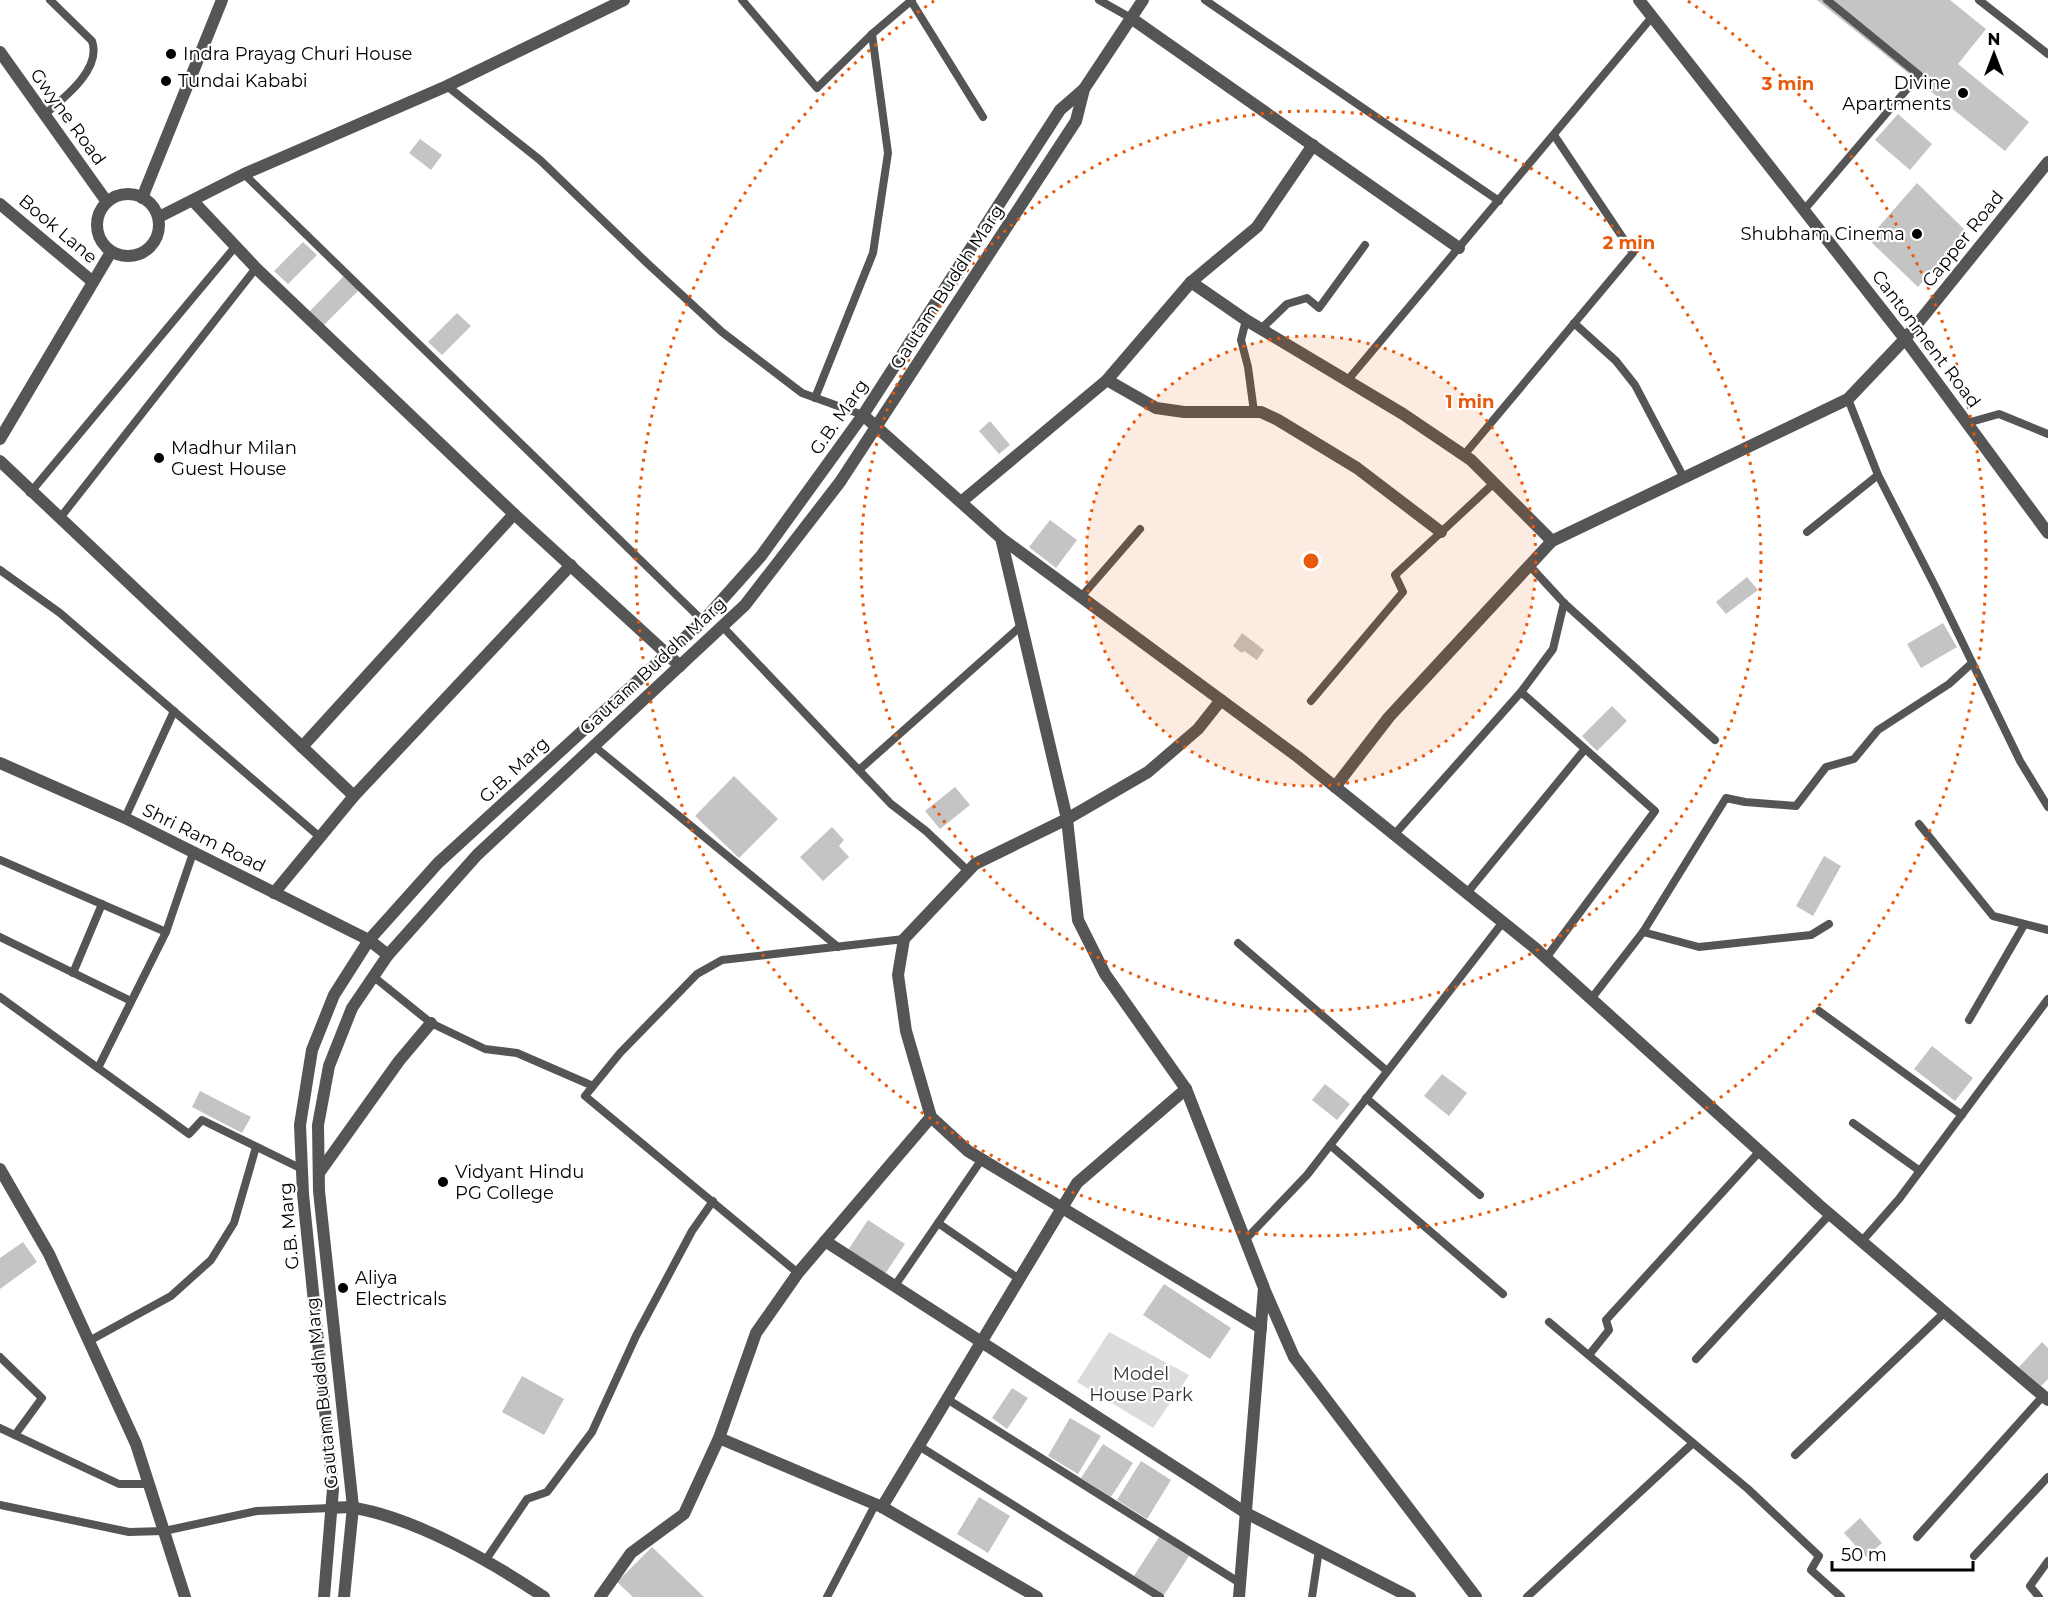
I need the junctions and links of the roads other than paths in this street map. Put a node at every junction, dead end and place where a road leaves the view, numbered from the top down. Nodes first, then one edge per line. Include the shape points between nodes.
1 (50, 0) edge
2 (222, 0) edge
3 (624, 0) edge
4 (742, 0) edge
5 (911, 0) edge
6 (1099, 0) edge
7 (1143, 0) edge
8 (1206, 0) edge
9 (1639, 0) edge
10 (1827, 0) edge
11 (1979, 0) edge
12 (1653, 17) junction
13 (1131, 18) junction
14 (872, 34) junction
15 (0, 52) edge
16 (2048, 54) edge
17 (447, 86) junction
18 (1084, 89) junction
19 (45, 114) junction
20 (983, 117) dead end
21 (1554, 135) junction
22 (1313, 145) junction
23 (2048, 162) edge
24 (244, 174) junction
25 (142, 198) junction
26 (193, 201) junction
27 (1498, 201) junction
28 (107, 202) junction
29 (0, 204) edge
30 (1804, 210) junction
31 (159, 217) junction
32 (1365, 245) dead end
33 (235, 247) junction
34 (1459, 248) junction
35 (111, 252) junction
36 (256, 268) junction
37 (93, 282) junction
38 (1191, 282) junction
39 (1246, 320) junction
40 (1574, 323) junction
41 (1261, 329) junction
42 (1905, 339) junction
43 (1107, 380) junction
44 (1347, 381) junction
45 (815, 398) junction
46 (1848, 399) junction
47 (1254, 412) junction
48 (863, 415) junction
49 (1967, 423) junction
50 (877, 427) junction
51 (2048, 434) edge
52 (0, 439) edge
53 (1464, 454) junction
54 (0, 461) edge
55 (1878, 475) junction
56 (1683, 478) junction
57 (1494, 483) junction
58 (31, 492) junction
59 (961, 502) junction
60 (514, 514) junction
61 (60, 518) junction
62 (1140, 529) dead end
63 (1441, 532) junction
64 (1807, 532) dead end
65 (2048, 533) edge
66 (1002, 538) junction
67 (1552, 541) junction
68 (571, 565) junction
69 (1529, 565) junction
70 (0, 570) edge
71 (1081, 597) junction
72 (1564, 603) junction
73 (703, 621) junction
74 (1022, 625) junction
75 (722, 626) junction
76 (667, 654) junction
77 (1972, 663) junction
78 (680, 666) junction
79 (1521, 693) junction
80 (1221, 700) junction
81 (1311, 701) dead end
82 (174, 711) junction
83 (1715, 740) dead end
84 (594, 746) junction
85 (302, 747) junction
86 (1585, 749) junction
87 (0, 763) edge
88 (859, 770) junction
89 (1335, 787) junction
90 (354, 796) junction
91 (2048, 807) edge
92 (125, 818) junction
93 (1067, 819) junction
94 (1919, 824) dead end
95 (1394, 835) junction
96 (321, 838) junction
97 (193, 853) junction
98 (0, 860) edge
99 (968, 871) junction
100 (274, 893) junction
101 (1467, 893) junction
102 (102, 904) junction
103 (1503, 922) junction
104 (1829, 924) dead end
105 (2024, 925) junction
106 (2048, 930) edge
107 (165, 932) junction
108 (1643, 932) junction
109 (0, 937) edge
110 (904, 939) junction
111 (369, 940) junction
112 (1238, 943) dead end
113 (838, 947) junction
114 (388, 955) junction
115 (1546, 958) junction
116 (73, 973) junction
117 (374, 976) junction
118 (0, 998) edge
119 (1591, 999) junction
120 (2048, 999) edge
121 (131, 1001) junction
122 (1819, 1011) dead end
123 (1969, 1020) dead end
124 (431, 1023) junction
125 (98, 1068) junction
126 (1387, 1071) junction
127 (593, 1086) junction
128 (1186, 1089) junction
129 (1366, 1098) junction
130 (1962, 1115) junction
131 (931, 1117) junction
132 (1853, 1123) dead end
133 (1329, 1145) junction
134 (256, 1147) junction
135 (1760, 1151) junction
136 (982, 1159) junction
137 (0, 1169) edge
138 (302, 1169) junction
139 (1920, 1171) junction
140 (319, 1173) junction
141 (1480, 1195) dead end
142 (713, 1201) junction
143 (1062, 1207) junction
144 (1830, 1214) junction
145 (938, 1223) junction
146 (1245, 1240) junction
147 (1863, 1240) junction
148 (825, 1241) junction
149 (798, 1273) junction
150 (1019, 1279) junction
151 (894, 1287) junction
152 (1264, 1288) junction
153 (1503, 1294) dead end
154 (1945, 1312) junction
155 (1549, 1322) dead end
156 (1261, 1328) junction
157 (89, 1341) junction
158 (981, 1342) junction
159 (1589, 1355) junction
160 (0, 1357) edge
161 (1696, 1359) dead end
162 (2046, 1398) edge
163 (947, 1399) junction
164 (0, 1428) edge
165 (15, 1435) junction
166 (719, 1438) junction
167 (1693, 1443) junction
168 (918, 1446) junction
169 (1795, 1455) dead end
170 (2048, 1477) edge
171 (149, 1484) junction
172 (0, 1505) edge
173 (879, 1506) junction
174 (353, 1507) junction
175 (332, 1508) junction
176 (1246, 1513) junction
177 (164, 1531) junction
178 (1917, 1537) dead end
179 (1319, 1550) junction
180 (1974, 1556) dead end
181 (485, 1561) junction
182 (2048, 1561) edge
183 (1240, 1583) junction
184 (185, 1597) edge
185 (324, 1597) edge
186 (344, 1597) edge
187 (544, 1597) edge
188 (600, 1597) edge
189 (827, 1597) edge
190 (1037, 1597) edge
191 (1160, 1597) edge
192 (1239, 1597) edge
193 (1312, 1597) edge
194 (1410, 1597) edge
195 (1476, 1597) edge
196 (1527, 1597) edge
197 (1841, 1597) edge
198 (2039, 1597) edge

1 - 19 lane via 92,40 95,49 77,87
2 - 25 street
3 - 17 street
4 - 14 lane via 816,88
5 - 14 lane
5 - 20 lane
6 - 13 lane
7 - 13 street
8 - 27 lane
9 - 12 street, Cantonment Road
10 - 30 lane via 1919,75
11 - 16 lane
12 - 21 lane
12 - 30 street, Cantonment Road
13 - 18 street
13 - 22 street
14 - 45 lane via 888,153 873,253
15 - 19 street, Gwyne Road
17 - 24 street
17 - 45 lane via 540,160 722,332 802,393
18 - 48 street, G.B. Marg via 1060,110
18 - 50 street, Gautam Buddh Marg via 1076,121
19 - 28 street, Gwyne Road
21 - 27 lane
21 - 40 lane via 1633,253
22 - 34 street
22 - 38 street via 1257,227
23 - 42 street, Capper Road
24 - 26 street
24 - 73 lane
25 - 28 street via 119,195
25 - 31 street
26 - 31 street
26 - 33 street
27 - 34 lane
28 - 35 street via 96,226 103,245
29 - 37 street, Book Lane
30 - 42 street, Cantonment Road
31 - 35 street via 157,238 143,254 132,257
32 - 41 lane via 1319,308 1307,298 1287,304
33 - 36 street
33 - 58 lane
34 - 44 lane
35 - 37 street
36 - 60 street
36 - 61 lane
37 - 52 street
38 - 39 street
38 - 43 street
39 - 41 street
39 - 47 lane via 1241,340
40 - 53 lane
40 - 56 lane via 1616,361 1635,385
41 - 44 street
42 - 46 street, Capper Road
42 - 49 street, Cantonment Road
43 - 47 street via 1156,408
43 - 59 street
44 - 53 street
45 - 48 lane
46 - 55 lane
46 - 56 street
47 - 63 street via 1278,420 1357,468
48 - 50 street
48 - 73 street, G.B. Marg via 761,556
49 - 51 lane via 1999,414
49 - 65 street, Cantonment Road
50 - 59 street
50 - 75 street, Gautam Buddh Marg via 802,533 745,605
53 - 57 street
54 - 58 street
55 - 64 lane
55 - 77 lane
56 - 67 street
57 - 63 lane
57 - 67 street
58 - 61 street
59 - 66 street
60 - 68 street
60 - 85 street
61 - 85 street
62 - 71 lane
63 - 81 lane via 1395,575 1403,592
66 - 71 street
66 - 74 street
67 - 69 street
68 - 76 street
68 - 90 street
69 - 72 lane
69 - 89 street via 1389,717
70 - 82 lane via 60,613
71 - 80 street
72 - 79 lane via 1553,649
72 - 83 lane
73 - 76 street, G.B. Marg
74 - 88 lane
74 - 93 street
75 - 78 street, Gautam Buddh Marg
75 - 88 lane
76 - 78 street
76 - 111 street, G.B. Marg via 438,864
77 - 91 lane via 2020,761
77 - 108 lane via 1949,684 1878,730 1854,759 1826,767 1796,806 1726,798
78 - 84 street, Gautam Buddh Marg
79 - 86 lane
79 - 95 lane
80 - 89 street
80 - 93 street via 1198,729 1148,772
82 - 92 lane
82 - 96 lane
84 - 113 lane
84 - 114 street, Gautam Buddh Marg via 477,855
85 - 90 street
86 - 101 lane
86 - 115 lane via 1655,811
87 - 92 street, Shri Ram Road
88 - 99 lane via 891,804
89 - 95 street
90 - 96 street
92 - 97 street, Shri Ram Road
93 - 99 street
93 - 128 street via 1078,920 1105,974
94 - 105 lane via 1993,916
95 - 101 street
96 - 100 street
97 - 100 street, Shri Ram Road
97 - 107 lane
98 - 102 lane
99 - 110 street
100 - 111 street, Shri Ram Road
101 - 103 street
102 - 107 lane
102 - 116 lane
103 - 115 street
103 - 126 lane
104 - 108 lane via 1811,935 1699,947
105 - 106 lane
105 - 123 lane
107 - 121 lane
108 - 119 lane
109 - 116 lane
110 - 113 lane
110 - 131 street via 898,975 906,1031
111 - 114 street, Shri Ram Road
111 - 138 street, G.B. Marg via 334,995 312,1050 300,1125
112 - 126 lane
113 - 127 lane via 722,960 697,974
114 - 117 street, Gautam Buddh Marg
115 - 119 street
116 - 121 lane
117 - 124 lane
117 - 140 street, Gautam Buddh Marg via 352,1008 329,1066 318,1125
118 - 125 lane
119 - 135 street
120 - 130 lane
121 - 125 lane
122 - 130 lane
124 - 127 lane via 485,1049 517,1053
124 - 140 street
125 - 134 lane via 189,1134 202,1120
126 - 129 lane
127 - 142 lane via 585,1096
128 - 143 street via 1077,1183
128 - 146 street
129 - 133 lane
129 - 141 lane
130 - 139 lane
131 - 136 street
131 - 148 street
132 - 139 lane
133 - 146 lane via 1307,1175
133 - 153 lane
134 - 138 lane
134 - 157 lane via 234,1223 211,1260 171,1296
135 - 144 street
135 - 159 lane via 1606,1320 1609,1330
136 - 143 street
136 - 145 lane
137 - 157 street via 49,1254
138 - 175 street, G.B. Marg
139 - 147 lane
140 - 174 street, Gautam Buddh Marg
142 - 149 lane
142 - 181 lane via 692,1231 636,1336 592,1432 547,1492 526,1499
143 - 150 street
143 - 156 street
144 - 147 street
144 - 161 lane
145 - 150 lane
145 - 151 lane
146 - 152 street
147 - 154 street
148 - 149 street
148 - 151 street
149 - 166 street via 756,1333
150 - 158 street
151 - 158 street
152 - 156 street
152 - 195 street via 1294,1357
154 - 162 street
154 - 169 lane
155 - 159 lane
156 - 176 street
157 - 171 street via 136,1444
158 - 163 street
158 - 176 street
159 - 167 lane
160 - 165 lane via 42,1398
162 - 178 lane
163 - 168 street
163 - 183 lane
164 - 165 lane
165 - 171 lane via 119,1484
166 - 173 street
166 - 188 street via 684,1514 631,1553
167 - 196 lane
167 - 197 lane via 1819,1556 1811,1570
168 - 173 street
168 - 191 lane
170 - 180 lane
171 - 177 street
172 - 177 lane via 129,1532
173 - 189 lane
173 - 190 street
174 - 175 street
174 - 181 street via 430,1533
174 - 186 street, Gautam Buddh Marg
175 - 177 lane via 257,1511
175 - 185 street, G.B. Marg
176 - 179 street
176 - 183 street
177 - 184 street
179 - 193 lane
179 - 194 street
181 - 187 street
182 - 198 lane via 2030,1586
183 - 192 street

